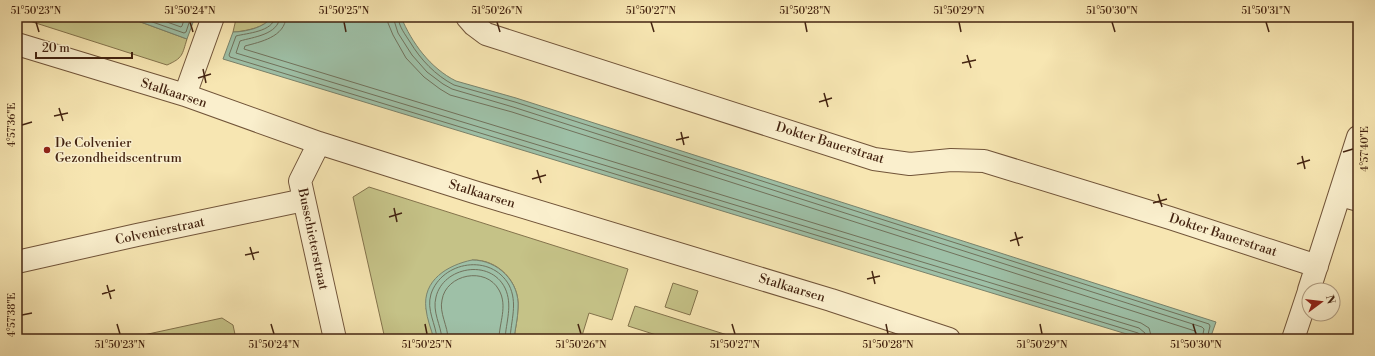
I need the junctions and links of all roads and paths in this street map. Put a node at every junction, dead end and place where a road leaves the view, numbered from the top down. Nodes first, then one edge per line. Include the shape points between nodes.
1 (467, 17) edge
2 (212, 19) edge
3 (17, 44) edge
4 (185, 95) junction
5 (1358, 137) edge
6 (319, 143) junction
7 (1349, 198) edge
8 (304, 200) junction
9 (17, 262) edge
10 (1317, 266) junction
11 (1312, 282) edge
12 (1301, 314) edge
13 (335, 339) edge
14 (949, 339) edge
15 (1293, 339) edge

1 - 10 street, Dokter Bauerstraat via 486,34 874,159 910,164 951,160 984,161
2 - 4 street
3 - 4 street, Stalkaarsen
4 - 6 street, Stalkaarsen
5 - 7 street
6 - 8 street, Busschieterstraat via 300,181
6 - 14 street, Stalkaarsen via 481,195 824,298
7 - 10 street
8 - 9 street, Colvenierstraat
8 - 13 street, Busschieterstraat
10 - 11 street
12 - 15 street

